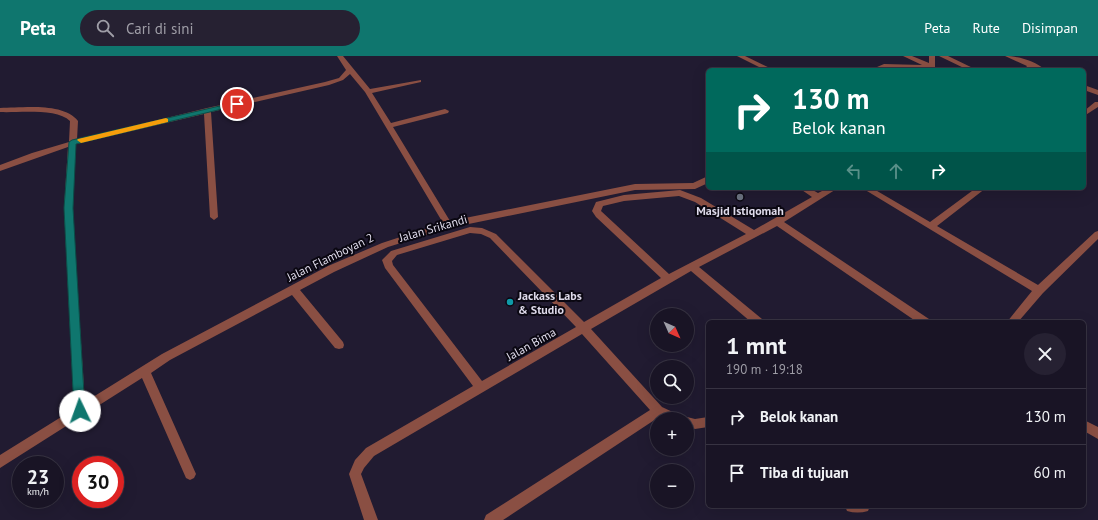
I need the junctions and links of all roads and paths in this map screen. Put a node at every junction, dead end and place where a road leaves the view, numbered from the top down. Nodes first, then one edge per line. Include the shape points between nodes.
1 (340, 56) edge
2 (740, 56) edge
3 (906, 56) edge
4 (932, 56) edge
5 (942, 56) edge
6 (1008, 56) edge
7 (932, 67) junction
8 (767, 68) edge
9 (878, 68) edge
10 (969, 68) edge
11 (1037, 68) edge
12 (349, 71) junction
13 (418, 81) dead end
14 (1086, 88) edge
15 (368, 92) junction
16 (1098, 93) edge
17 (1098, 104) edge
18 (0, 110) edge
19 (207, 110) junction
20 (445, 111) dead end
21 (1086, 113) edge
22 (389, 126) junction
23 (72, 142) junction
24 (0, 168) edge
25 (706, 180) edge
26 (806, 190) edge
27 (830, 190) edge
28 (869, 190) edge
29 (979, 190) edge
30 (818, 197) junction
31 (214, 217) dead end
32 (777, 222) junction
33 (448, 225) junction
34 (930, 226) junction
35 (753, 234) junction
36 (1098, 234) edge
37 (692, 267) junction
38 (668, 279) junction
39 (293, 289) junction
40 (1039, 290) junction
41 (756, 320) edge
42 (922, 320) edge
43 (1014, 320) edge
44 (584, 329) junction
45 (339, 345) dead end
46 (144, 370) junction
47 (480, 387) junction
48 (80, 411) junction
49 (658, 411) joint
50 (706, 422) edge
51 (694, 424) edge
52 (1086, 425) edge
53 (1098, 433) edge
54 (0, 462) edge
55 (190, 474) dead end
56 (372, 520) edge
57 (492, 520) edge

1 - 12 street
2 - 8 street
3 - 7 street
4 - 7 street
5 - 10 street
6 - 11 street
7 - 9 street
12 - 15 street via 362,82
12 - 19 street via 340,79 327,84
13 - 15 street
14 - 16 street
15 - 22 street
17 - 21 street
18 - 23 street via 64,113 74,121
19 - 23 street
19 - 31 street
20 - 22 street
22 - 33 street
23 - 24 street
23 - 48 street via 68,208
25 - 33 street, Jalan Flamboyan 2 via 695,186 635,188
26 - 30 street
27 - 30 street, Jalan Bima
28 - 34 street
29 - 34 street
30 - 32 street, Jalan Bima
32 - 35 street, Jalan Bima
32 - 42 street
33 - 39 street, Jalan Flamboyan 2 via 385,245
34 - 40 street
35 - 37 street, Jalan Bima
35 - 38 street via 698,200 680,193 624,198 599,204 596,211 598,215
36 - 40 street
37 - 38 street, Jalan Bima
37 - 41 street
38 - 44 street, Jalan Bima
39 - 45 street
39 - 46 street, Jalan Flamboyan 2
40 - 43 street
44 - 47 street, Jalan Bima
44 - 47 street, Jalan Srikandi via 488,232 470,230 394,253 387,260 388,266
44 - 49 street
46 - 48 street, Jalan Flamboyan 2
46 - 55 street
47 - 56 street, Jalan Bima via 364,457 355,474
48 - 54 street, Jalan Flamboyan 2
49 - 57 street
50 - 51 street
52 - 53 street

